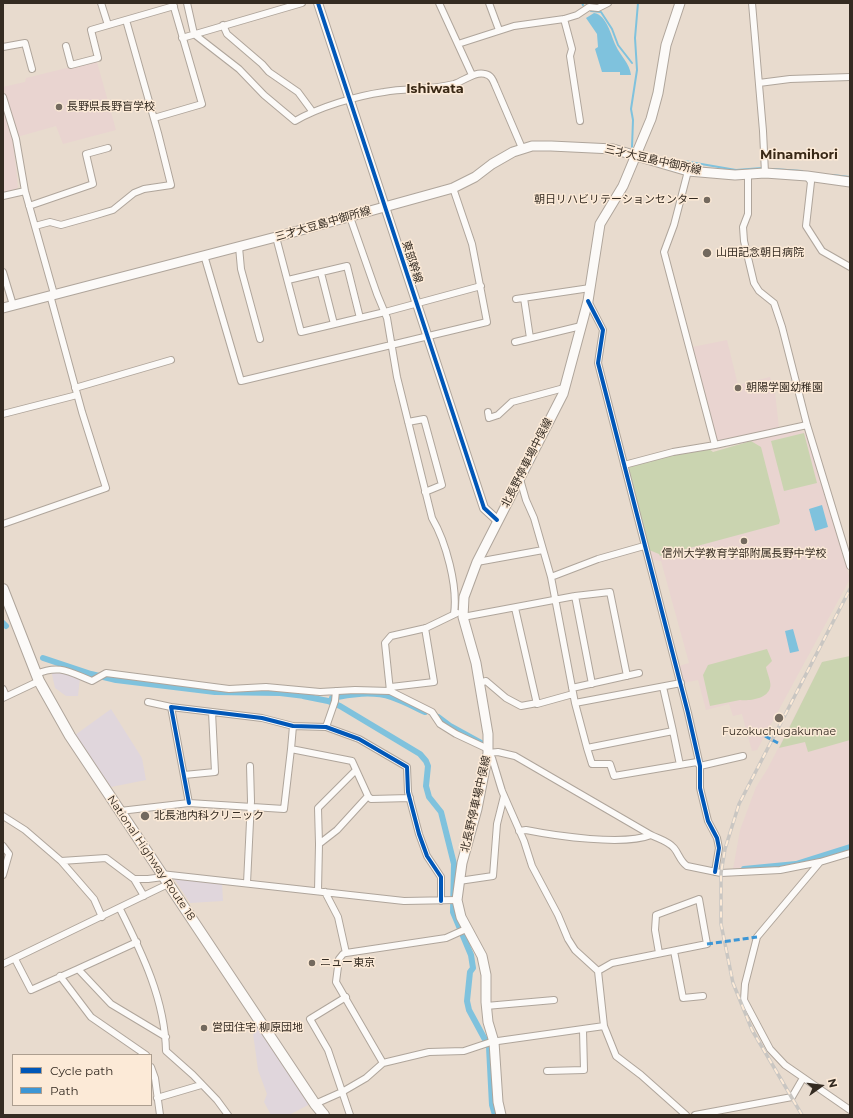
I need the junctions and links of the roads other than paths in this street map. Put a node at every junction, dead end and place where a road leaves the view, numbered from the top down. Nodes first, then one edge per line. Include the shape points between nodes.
1 (101, 3) edge
2 (187, 3) edge
3 (302, 3) edge
4 (318, 3) edge
5 (440, 3) edge
6 (489, 3) edge
7 (608, 3) edge
8 (680, 3) edge
9 (752, 3) edge
10 (173, 4) edge
11 (564, 19) junction
12 (126, 20) junction
13 (108, 25) junction
14 (222, 25) junction
15 (498, 30) junction
16 (194, 34) junction
17 (182, 38) junction
18 (458, 44) junction
19 (66, 46) dead end
20 (3, 47) edge
21 (32, 69) dead end
22 (472, 75) junction
23 (850, 77) edge
24 (759, 83) junction
25 (3, 97) edge
26 (349, 101) junction
27 (312, 111) junction
28 (154, 118) junction
29 (580, 121) dead end
30 (108, 148) dead end
31 (522, 148) junction
32 (636, 156) junction
33 (688, 170) junction
34 (765, 173) junction
35 (748, 174) junction
36 (807, 176) junction
37 (850, 182) edge
38 (453, 188) junction
39 (25, 191) junction
40 (3, 196) edge
41 (29, 206) junction
42 (384, 206) junction
43 (350, 217) junction
44 (35, 226) junction
45 (276, 237) junction
46 (238, 247) junction
47 (204, 255) junction
48 (850, 267) edge
49 (3, 272) edge
50 (321, 273) junction
51 (288, 280) junction
52 (481, 286) junction
53 (590, 288) junction
54 (52, 294) junction
55 (524, 298) junction
56 (516, 299) dead end
57 (588, 301) junction
58 (416, 303) junction
59 (13, 305) junction
60 (3, 308) edge
61 (385, 312) junction
62 (360, 318) junction
63 (334, 324) junction
64 (581, 326) junction
65 (427, 337) junction
66 (530, 338) junction
67 (260, 339) dead end
68 (515, 342) dead end
69 (392, 346) junction
70 (171, 360) dead end
71 (564, 388) junction
72 (76, 391) junction
73 (488, 412) dead end
74 (3, 414) edge
75 (408, 422) junction
76 (807, 425) junction
77 (715, 445) junction
78 (624, 465) junction
79 (520, 479) junction
80 (425, 492) junction
81 (497, 520) junction
82 (3, 524) edge
83 (644, 546) junction
84 (543, 550) junction
85 (477, 562) junction
86 (850, 566) edge
87 (551, 577) junction
88 (3, 589) edge
89 (575, 596) junction
90 (555, 600) junction
91 (515, 608) junction
92 (460, 614) junction
93 (425, 628) junction
94 (639, 673) dead end
95 (627, 676) junction
96 (37, 677) junction
97 (479, 683) junction
98 (681, 683) junction
99 (592, 684) junction
100 (663, 687) junction
101 (3, 689) edge
102 (391, 689) junction
103 (573, 691) junction
104 (5, 697) edge
105 (334, 698) junction
106 (148, 702) dead end
107 (537, 703) junction
108 (575, 703) junction
109 (171, 707) junction
110 (212, 712) junction
111 (293, 726) junction
112 (326, 727) junction
113 (673, 731) junction
114 (587, 748) junction
115 (292, 749) junction
116 (488, 751) junction
117 (743, 756) dead end
118 (680, 765) junction
119 (250, 766) dead end
120 (700, 766) junction
121 (356, 770) junction
122 (184, 775) junction
123 (368, 796) junction
124 (504, 796) junction
125 (410, 798) junction
126 (189, 803) junction
127 (251, 806) junction
128 (120, 811) junction
129 (3, 816) edge
130 (519, 831) junction
131 (651, 836) junction
132 (319, 844) junction
133 (3, 846) edge
134 (850, 854) edge
135 (62, 861) junction
136 (820, 862) junction
137 (715, 872) junction
138 (3, 875) edge
139 (164, 878) junction
140 (134, 879) junction
141 (459, 881) junction
142 (246, 883) junction
143 (318, 891) junction
144 (325, 892) junction
145 (144, 896) junction
146 (454, 900) junction
147 (441, 901) junction
148 (120, 908) junction
149 (102, 917) junction
150 (463, 931) junction
151 (137, 942) junction
152 (674, 951) junction
153 (346, 953) junction
154 (659, 953) junction
155 (15, 958) junction
156 (3, 964) edge
157 (78, 969) junction
158 (598, 971) junction
159 (60, 976) junction
160 (703, 996) dead end
161 (346, 998) junction
162 (554, 1000) dead end
163 (486, 1006) junction
164 (604, 1026) junction
165 (583, 1030) junction
166 (166, 1036) junction
167 (490, 1042) junction
168 (145, 1054) edge
169 (383, 1063) junction
170 (547, 1071) dead end
171 (152, 1072) edge
172 (803, 1078) junction
173 (201, 1085) junction
174 (342, 1092) junction
175 (157, 1098) junction
176 (315, 1104) junction
177 (850, 1110) edge
178 (160, 1115) edge
179 (228, 1115) edge
180 (324, 1115) edge
181 (350, 1115) edge
182 (500, 1115) edge
183 (686, 1115) edge
184 (696, 1115) edge

1 - 13 street
2 - 16 street
3 - 14 street
4 - 26 street, 東部幹線
5 - 18 street
6 - 15 street
7 - 11 street via 598,8 589,7 577,15
8 - 32 main road, 北長野停車場中俣線 via 666,45 651,119
9 - 24 street
10 - 12 street
10 - 17 street
11 - 15 street
11 - 29 street via 572,50 570,56
12 - 13 street
12 - 28 street
13 - 19 street via 91,30 98,58 71,65
14 - 16 street
14 - 27 street via 227,34 268,72 298,92
15 - 18 street
16 - 17 street
16 - 27 street via 239,69 264,95 295,121
17 - 28 street via 202,104
18 - 22 street
20 - 21 street via 25,43
22 - 26 street via 454,84 384,92
22 - 31 street via 485,73 490,76
23 - 24 street
24 - 34 street
25 - 39 street via 16,139
26 - 27 street
26 - 42 street, 東部幹線
28 - 44 street via 171,185 134,193 113,210 61,225 50,222
30 - 41 street via 86,154 93,184
31 - 32 main road, 三才大豆島中御所線 via 551,146 613,149
31 - 38 main road, 三才大豆島中御所線
32 - 33 main road, 三才大豆島中御所線
32 - 53 main road, 北長野停車場中俣線 via 623,186 600,224
33 - 35 main road, 三才大豆島中御所線
33 - 77 street via 674,225 664,252
34 - 35 main road, 三才大豆島中御所線
34 - 36 main road, 三才大豆島中御所線
35 - 76 street via 748,214 743,227 754,283 759,291 774,303
36 - 37 main road, 三才大豆島中御所線
36 - 48 street via 811,182 806,226 822,251
38 - 42 main road, 三才大豆島中御所線
38 - 52 street via 472,244
39 - 40 street
39 - 41 street
41 - 44 street
42 - 43 main road, 三才大豆島中御所線
42 - 58 street, 東部幹線
43 - 45 main road, 三才大豆島中御所線
43 - 61 street
44 - 54 street
45 - 46 main road, 三才大豆島中御所線
45 - 51 street
46 - 47 main road, 三才大豆島中御所線
46 - 67 street via 241,269
47 - 54 main road, 三才大豆島中御所線
47 - 69 street via 241,381
49 - 59 street
50 - 51 street
50 - 62 street via 347,266
50 - 63 street
51 - 63 street via 301,332
52 - 58 street
52 - 65 street via 487,322
53 - 55 street
53 - 57 main road, 北長野停車場中俣線
54 - 59 main road, 三才大豆島中御所線
54 - 72 street
55 - 56 street
55 - 66 street
57 - 64 main road, 北長野停車場中俣線
57 - 78 street via 603,330 598,363
58 - 61 street
58 - 65 street, 東部幹線
59 - 60 main road, 三才大豆島中御所線
61 - 62 street
61 - 69 street
62 - 63 street
64 - 66 street
64 - 71 main road, 北長野停車場中俣線
65 - 69 street
65 - 81 street, 東部幹線 via 484,508
66 - 68 street
69 - 75 street
70 - 72 street
71 - 73 street via 512,402 498,415 489,418
71 - 79 main road, 北長野停車場中俣線
72 - 74 street
72 - 82 street via 106,488
75 - 80 street
75 - 80 street via 424,419 442,485
76 - 77 street
76 - 86 street
77 - 78 street via 673,452
78 - 83 street
79 - 81 main road, 北長野停車場中俣線
79 - 84 street
80 - 92 street via 432,518 440,534
81 - 85 main road, 北長野停車場中俣線
83 - 87 street via 598,559
83 - 98 street
84 - 85 street
84 - 87 street
85 - 92 main road, 北長野停車場中俣線
87 - 90 street
88 - 96 highway, National Highway Route 18
89 - 90 street
89 - 95 street via 610,592
89 - 99 street
90 - 91 street
90 - 103 street
91 - 92 street
91 - 107 street
92 - 93 street
92 - 97 main road, 北長野停車場中俣線 via 476,663
93 - 102 street via 391,636 385,643
93 - 102 street via 434,682
94 - 95 street
95 - 99 street
96 - 104 street
96 - 105 street via 48,669 60,668 92,681 106,673 228,689 266,687 320,692
96 - 128 highway, National Highway Route 18 via 70,736
97 - 107 street via 486,681 506,698 521,706
97 - 116 main road, 北長野停車場中俣線 via 488,734
98 - 100 street
98 - 120 street
99 - 103 street
100 - 108 street
100 - 113 street
101 - 104 street
102 - 105 street
102 - 116 street via 432,712 440,724
103 - 107 street
103 - 108 street
105 - 112 street
106 - 109 street
108 - 114 street
109 - 110 street
109 - 122 street
110 - 111 street via 262,718
110 - 122 street via 215,772
111 - 112 street
111 - 115 street
112 - 125 street via 359,739 407,767
113 - 114 street
113 - 118 street
114 - 118 street via 592,764 610,764 614,776
115 - 121 street via 352,761
115 - 127 street via 284,809
116 - 124 street
116 - 131 street via 515,756
116 - 141 main road, 北長野停車場中俣線
117 - 120 street
118 - 120 street via 697,762
119 - 127 street
120 - 137 street via 700,788 708,821 719,848
121 - 123 street
121 - 132 street via 318,808
122 - 126 street
123 - 125 street via 371,799
123 - 132 street via 337,830
124 - 130 street
124 - 141 street via 497,824 493,876
125 - 147 street via 427,856 441,877
126 - 127 street
126 - 128 street
127 - 142 street
128 - 139 highway, National Highway Route 18
129 - 135 street via 25,830
130 - 131 street via 594,839 643,839
130 - 158 street via 532,866 568,939 575,950
131 - 137 street via 673,847 687,866
132 - 143 street
133 - 138 street via 9,854
134 - 136 street
135 - 140 street via 106,858
135 - 149 street via 94,899
136 - 137 street via 780,870
136 - 172 street via 756,937 745,984 744,1000 770,1049 785,1065
139 - 140 street
139 - 142 street
139 - 145 street
139 - 176 highway, National Highway Route 18
140 - 145 street
141 - 146 main road, 北長野停車場中俣線
142 - 143 street
143 - 144 street
144 - 147 street via 404,901
144 - 153 street via 338,917
145 - 148 street
146 - 147 street
146 - 150 main road, 北長野停車場中俣線
148 - 149 street
148 - 151 street
149 - 155 street
150 - 153 street via 446,938
150 - 163 main road, 北長野停車場中俣線 via 482,956 486,975
151 - 157 street
151 - 166 street via 155,988
152 - 154 street
152 - 154 street via 707,944 698,899 656,915 655,930
152 - 160 street via 683,998
153 - 161 street via 339,960 336,982
154 - 158 street via 612,963
155 - 156 street
155 - 159 street via 31,990
157 - 159 street
157 - 166 street via 111,1004
158 - 164 street
159 - 168 street via 91,1017
161 - 169 street
161 - 174 street via 310,1019 328,1050
162 - 163 street
163 - 167 main road, 北長野停車場中俣線
164 - 165 street
164 - 183 street via 616,1056
165 - 167 street
165 - 170 street via 584,1070
166 - 173 street via 166,1051
167 - 169 street via 464,1051 429,1052
167 - 182 main road, 北長野停車場中俣線
169 - 174 street via 366,1078
171 - 175 street
172 - 177 street
172 - 184 street via 792,1097
173 - 175 street
173 - 179 street
174 - 176 street
174 - 181 street
175 - 178 street
176 - 180 highway, National Highway Route 18

